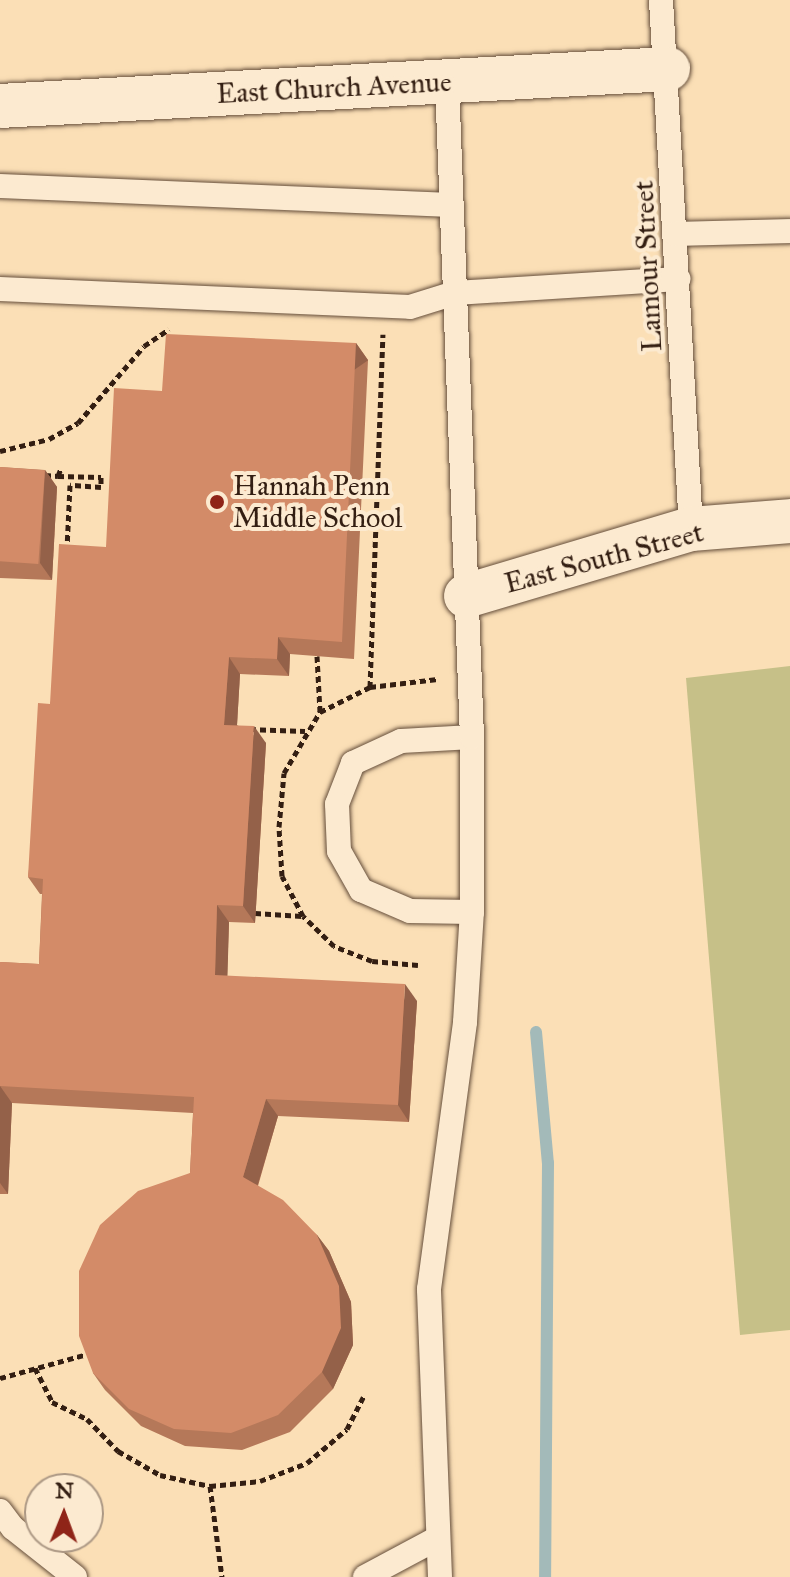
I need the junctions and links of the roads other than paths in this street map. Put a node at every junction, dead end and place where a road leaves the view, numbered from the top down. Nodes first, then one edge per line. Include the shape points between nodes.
1 (661, 0) edge
2 (668, 69) junction
3 (447, 82) junction
4 (0, 106) edge
5 (0, 186) edge
6 (451, 205) junction
7 (790, 231) edge
8 (676, 234) junction
9 (679, 279) junction
10 (0, 289) edge
11 (455, 293) junction
12 (790, 521) edge
13 (691, 529) junction
14 (466, 596) junction
15 (472, 737) junction
16 (472, 912) junction
17 (0, 1511) edge
18 (436, 1539) junction
19 (75, 1577) edge
20 (365, 1577) edge
21 (440, 1577) edge

1 - 2 lane, Lamour Street
2 - 3 street, East Church Avenue
2 - 8 lane, Lamour Street
3 - 4 street, East Church Avenue
3 - 6 lane
5 - 6 lane
6 - 11 lane
7 - 8 lane
8 - 9 lane, Lamour Street
9 - 11 lane
9 - 13 lane, Lamour Street
10 - 11 lane via 410,307
11 - 14 lane
12 - 13 street, East South Street
13 - 14 street, East South Street
14 - 15 lane
15 - 16 lane
15 - 16 lane via 401,741 353,763 337,804 339,851 361,890 410,911
16 - 18 lane via 465,1022 429,1289
17 - 19 lane via 13,1528
18 - 20 lane
18 - 21 lane

